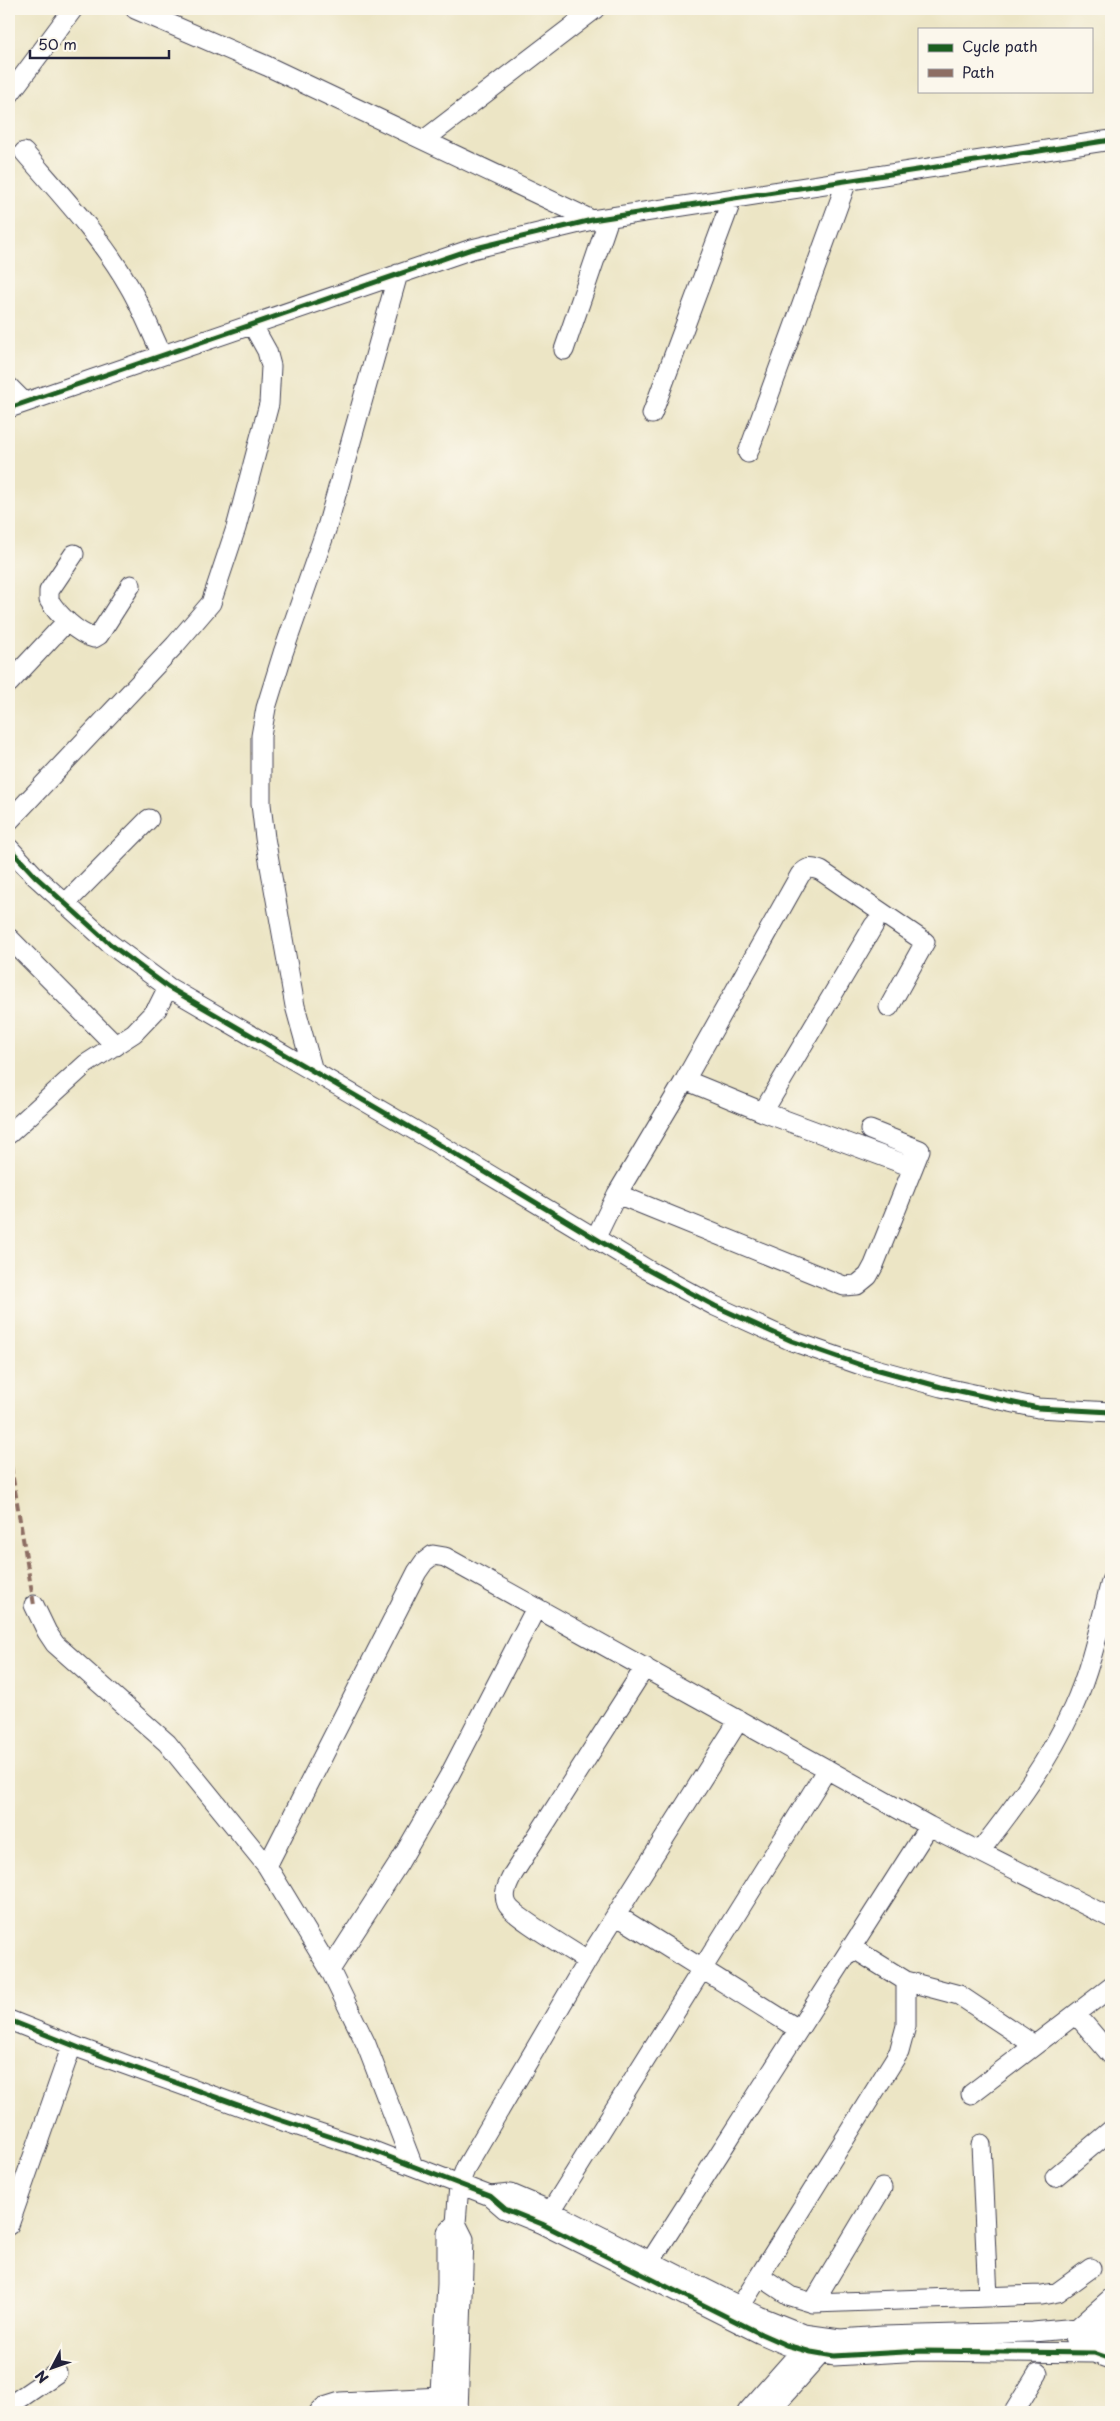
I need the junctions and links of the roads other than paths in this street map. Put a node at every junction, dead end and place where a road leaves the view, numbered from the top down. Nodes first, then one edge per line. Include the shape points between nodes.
1 (73, 9) edge
2 (135, 9) edge
3 (595, 9) edge
4 (9, 96) edge
5 (424, 140) junction
6 (1111, 140) edge
7 (24, 152) dead end
8 (847, 181) junction
9 (732, 198) junction
10 (600, 219) junction
11 (398, 274) junction
12 (252, 324) junction
13 (564, 350) dead end
14 (162, 355) junction
15 (9, 387) edge
16 (16, 405) edge
17 (652, 414) dead end
18 (748, 453) dead end
19 (74, 554) dead end
20 (131, 585) dead end
21 (67, 621) junction
22 (9, 683) edge
23 (9, 820) edge
24 (149, 820) dead end
25 (9, 848) edge
26 (65, 904) junction
27 (874, 924) dead end
28 (9, 938) edge
29 (172, 989) junction
30 (889, 1007) dead end
31 (116, 1046) junction
32 (313, 1071) junction
33 (685, 1080) junction
34 (763, 1112) junction
35 (870, 1130) dead end
36 (9, 1134) edge
37 (912, 1168) junction
38 (617, 1194) junction
39 (595, 1239) junction
40 (1111, 1412) edge
41 (1111, 1581) edge
42 (34, 1605) dead end
43 (536, 1608) junction
44 (645, 1667) junction
45 (739, 1720) junction
46 (827, 1769) junction
47 (929, 1826) junction
48 (980, 1851) junction
49 (267, 1866) junction
50 (616, 1915) junction
51 (1111, 1918) edge
52 (851, 1947) junction
53 (587, 1961) junction
54 (702, 1969) junction
55 (330, 1970) junction
56 (906, 1981) junction
57 (1111, 1987) edge
58 (1076, 2014) junction
59 (9, 2020) edge
60 (798, 2029) junction
61 (1034, 2045) junction
62 (77, 2047) junction
63 (1111, 2055) edge
64 (970, 2094) dead end
65 (1111, 2130) edge
66 (981, 2144) dead end
67 (413, 2166) junction
68 (1055, 2177) dead end
69 (459, 2185) junction
70 (882, 2188) dead end
71 (490, 2196) junction
72 (551, 2211) junction
73 (456, 2223) junction
74 (9, 2226) edge
75 (650, 2262) junction
76 (1091, 2268) dead end
77 (760, 2276) junction
78 (988, 2297) junction
79 (1111, 2298) edge
80 (813, 2303) junction
81 (740, 2307) junction
82 (1111, 2317) edge
83 (1085, 2331) junction
84 (834, 2339) junction
85 (1111, 2339) edge
86 (808, 2342) junction
87 (1077, 2353) junction
88 (822, 2354) junction
89 (1111, 2359) edge
90 (57, 2373) dead end
91 (1038, 2373) dead end
92 (440, 2405) edge
93 (9, 2406) edge
94 (320, 2412) edge
95 (458, 2412) edge
96 (747, 2412) edge
97 (770, 2412) edge
98 (1014, 2412) edge

1 - 4 street
2 - 5 street via 267,66
3 - 5 street
5 - 10 street
6 - 8 street
7 - 14 street via 94,234 118,268
8 - 9 street
8 - 18 street
9 - 10 street
9 - 17 street
10 - 11 street via 513,238
10 - 13 street
11 - 12 street
11 - 32 street via 327,527 282,653 261,736 261,804 265,838 295,1006
12 - 14 street
12 - 23 street via 267,351 271,366 270,404 236,528 211,603
14 - 16 street
15 - 16 street
19 - 21 street via 48,595 51,604
20 - 21 street via 94,638
21 - 22 street
24 - 26 street
25 - 26 street
26 - 29 street via 110,944
27 - 34 street
28 - 31 street
29 - 31 street via 150,1017
29 - 32 street
30 - 33 street via 925,942 820,871 806,868
31 - 36 street via 86,1064
32 - 39 street
33 - 34 street
33 - 38 street
34 - 37 street
35 - 37 street via 920,1150
37 - 38 street via 874,1265 868,1276 857,1285 844,1286 801,1270
38 - 39 street
39 - 40 street via 715,1306 792,1340 861,1365 1038,1408
41 - 48 street via 1092,1658 1073,1707 1029,1788
42 - 49 street via 55,1644 167,1743
43 - 44 street
43 - 49 street via 445,1557 433,1555 424,1562
43 - 55 street via 443,1787 399,1864
44 - 45 street
44 - 53 street via 505,1890 507,1904 517,1914
45 - 46 street
45 - 50 street
46 - 47 street
46 - 54 street
47 - 48 street
47 - 52 street
48 - 51 street
49 - 55 street
50 - 53 street
50 - 54 street
52 - 56 street
52 - 60 street
53 - 69 street via 466,2166
54 - 60 street
54 - 72 street
55 - 67 street via 366,2044
56 - 61 street via 959,1995
56 - 77 street via 906,2026 899,2052
57 - 58 street
58 - 61 street
58 - 63 street
59 - 62 street
60 - 75 street
61 - 64 street
62 - 67 street
62 - 74 street
65 - 68 street
66 - 78 street
67 - 69 street
69 - 71 street
69 - 73 street
70 - 80 street
71 - 72 street via 511,2194
71 - 86 street via 505,2210 542,2224 761,2334
72 - 75 street
73 - 92 street via 447,2232
73 - 95 street via 464,2239
75 - 81 street
76 - 78 street via 1058,2292
77 - 80 street via 790,2296
77 - 81 street
78 - 80 street
79 - 83 street
81 - 86 street via 792,2330
82 - 83 street
83 - 84 street
83 - 85 street
83 - 87 street
84 - 86 street
84 - 88 street
86 - 88 street
86 - 96 street
87 - 88 street via 922,2351
87 - 89 street via 1094,2353
88 - 97 street
90 - 93 street
91 - 98 street
92 - 94 street via 340,2402 324,2407

